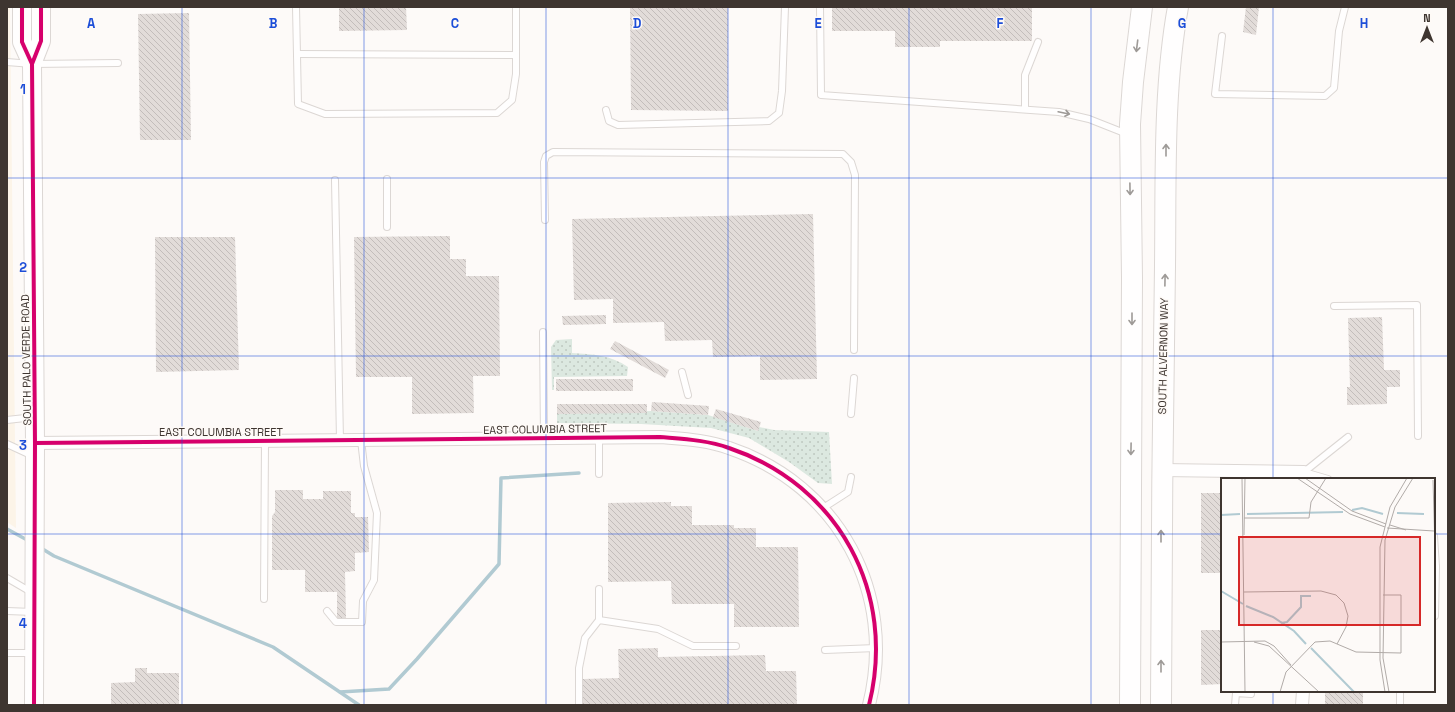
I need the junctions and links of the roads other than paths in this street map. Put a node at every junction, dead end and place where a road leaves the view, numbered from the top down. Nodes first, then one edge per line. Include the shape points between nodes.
1 (22, 7) edge
2 (41, 7) edge
3 (296, 7) edge
4 (516, 7) edge
5 (785, 7) edge
6 (820, 7) edge
7 (1142, 7) edge
8 (1178, 7) edge
9 (1345, 7) edge
10 (1222, 36) dead end
11 (1038, 42) dead end
12 (297, 54) junction
13 (516, 55) junction
14 (7, 62) edge
15 (118, 63) dead end
16 (32, 64) junction
17 (1025, 109) junction
18 (606, 110) dead end
19 (1130, 135) junction
20 (387, 179) dead end
21 (335, 180) dead end
22 (545, 220) dead end
23 (387, 227) dead end
24 (1334, 306) dead end
25 (543, 332) dead end
26 (854, 350) dead end
27 (682, 372) dead end
28 (854, 378) dead end
29 (688, 395) dead end
30 (851, 414) dead end
31 (35, 417) junction
32 (7, 420) edge
33 (1418, 436) dead end
34 (1348, 437) dead end
35 (544, 438) junction
36 (599, 438) junction
37 (340, 440) junction
38 (361, 440) junction
39 (265, 441) junction
40 (7, 444) edge
41 (35, 450) junction
42 (1162, 470) junction
43 (599, 474) dead end
44 (1304, 475) edge
45 (851, 477) dead end
46 (1322, 478) edge
47 (823, 508) junction
48 (1435, 567) edge
49 (7, 578) edge
50 (599, 589) dead end
51 (35, 594) junction
52 (264, 599) dead end
53 (7, 611) edge
54 (327, 611) dead end
55 (35, 612) junction
56 (1435, 616) dead end
57 (599, 620) junction
58 (736, 646) dead end
59 (877, 648) junction
60 (825, 650) dead end
61 (7, 653) edge
62 (34, 653) junction
63 (1302, 692) edge
64 (1400, 692) edge
65 (1251, 694) dead end
66 (34, 705) edge
67 (580, 705) edge
68 (869, 705) edge
69 (1130, 705) edge
70 (1161, 705) edge
71 (1235, 705) edge
72 (1302, 705) edge
73 (1400, 705) edge

1 - 16 main road, SOUTH PALO VERDE ROAD via 22,42
2 - 16 main road, SOUTH PALO VERDE ROAD via 41,40
3 - 12 lane
4 - 13 lane
5 - 18 lane via 779,113 769,121 618,125 609,121
6 - 17 lane via 821,95
7 -> 19 main road
42 -> 8 main road, SOUTH ALVERNON WAY via 1166,142
9 - 10 lane via 1339,31 1334,88 1325,96 1215,94
11 - 17 lane via 1024,75
12 - 13 lane
12 - 13 lane via 298,104 325,114 497,113 512,100
14 - 16 lane
15 - 16 lane
16 - 31 main road, SOUTH PALO VERDE ROAD
17 -> 19 lane via 1089,118
19 -> 69 main road
20 - 23 lane
21 - 37 lane
22 - 26 lane via 544,162 546,156 553,152 843,154 851,162 855,175
24 - 33 lane via 1417,304
25 - 35 lane
27 - 29 lane
28 - 30 lane
31 - 32 lane
31 - 41 main road, SOUTH PALO VERDE ROAD
34 - 44 lane
35 - 36 street, EAST COLUMBIA STREET
35 - 38 street, EAST COLUMBIA STREET
36 - 43 lane
36 - 47 street, EAST COLUMBIA STREET via 680,439 728,447 782,473 803,488
37 - 38 street, EAST COLUMBIA STREET
37 - 39 street, EAST COLUMBIA STREET
38 - 54 lane via 364,466 377,513 374,580 363,601 362,622 336,622
39 - 41 street, EAST COLUMBIA STREET
39 - 52 lane
40 - 41 lane
41 - 51 main road, SOUTH PALO VERDE ROAD
42 - 44 street
70 -> 42 main road, SOUTH ALVERNON WAY
44 - 46 lane
45 - 47 lane via 848,492
47 - 59 street, EAST COLUMBIA STREET via 843,533 859,564 873,606
48 - 56 lane
49 - 51 lane
50 - 57 lane
51 - 55 main road, SOUTH PALO VERDE ROAD
53 - 55 lane
55 - 62 main road, SOUTH PALO VERDE ROAD
57 - 58 lane via 658,629 693,646
57 - 67 lane via 585,638 579,668
59 - 60 lane
59 - 68 street, EAST COLUMBIA STREET
61 - 62 lane
62 - 66 main road, SOUTH PALO VERDE ROAD
63 - 72 street
64 - 73 lane
65 - 71 lane via 1236,693

